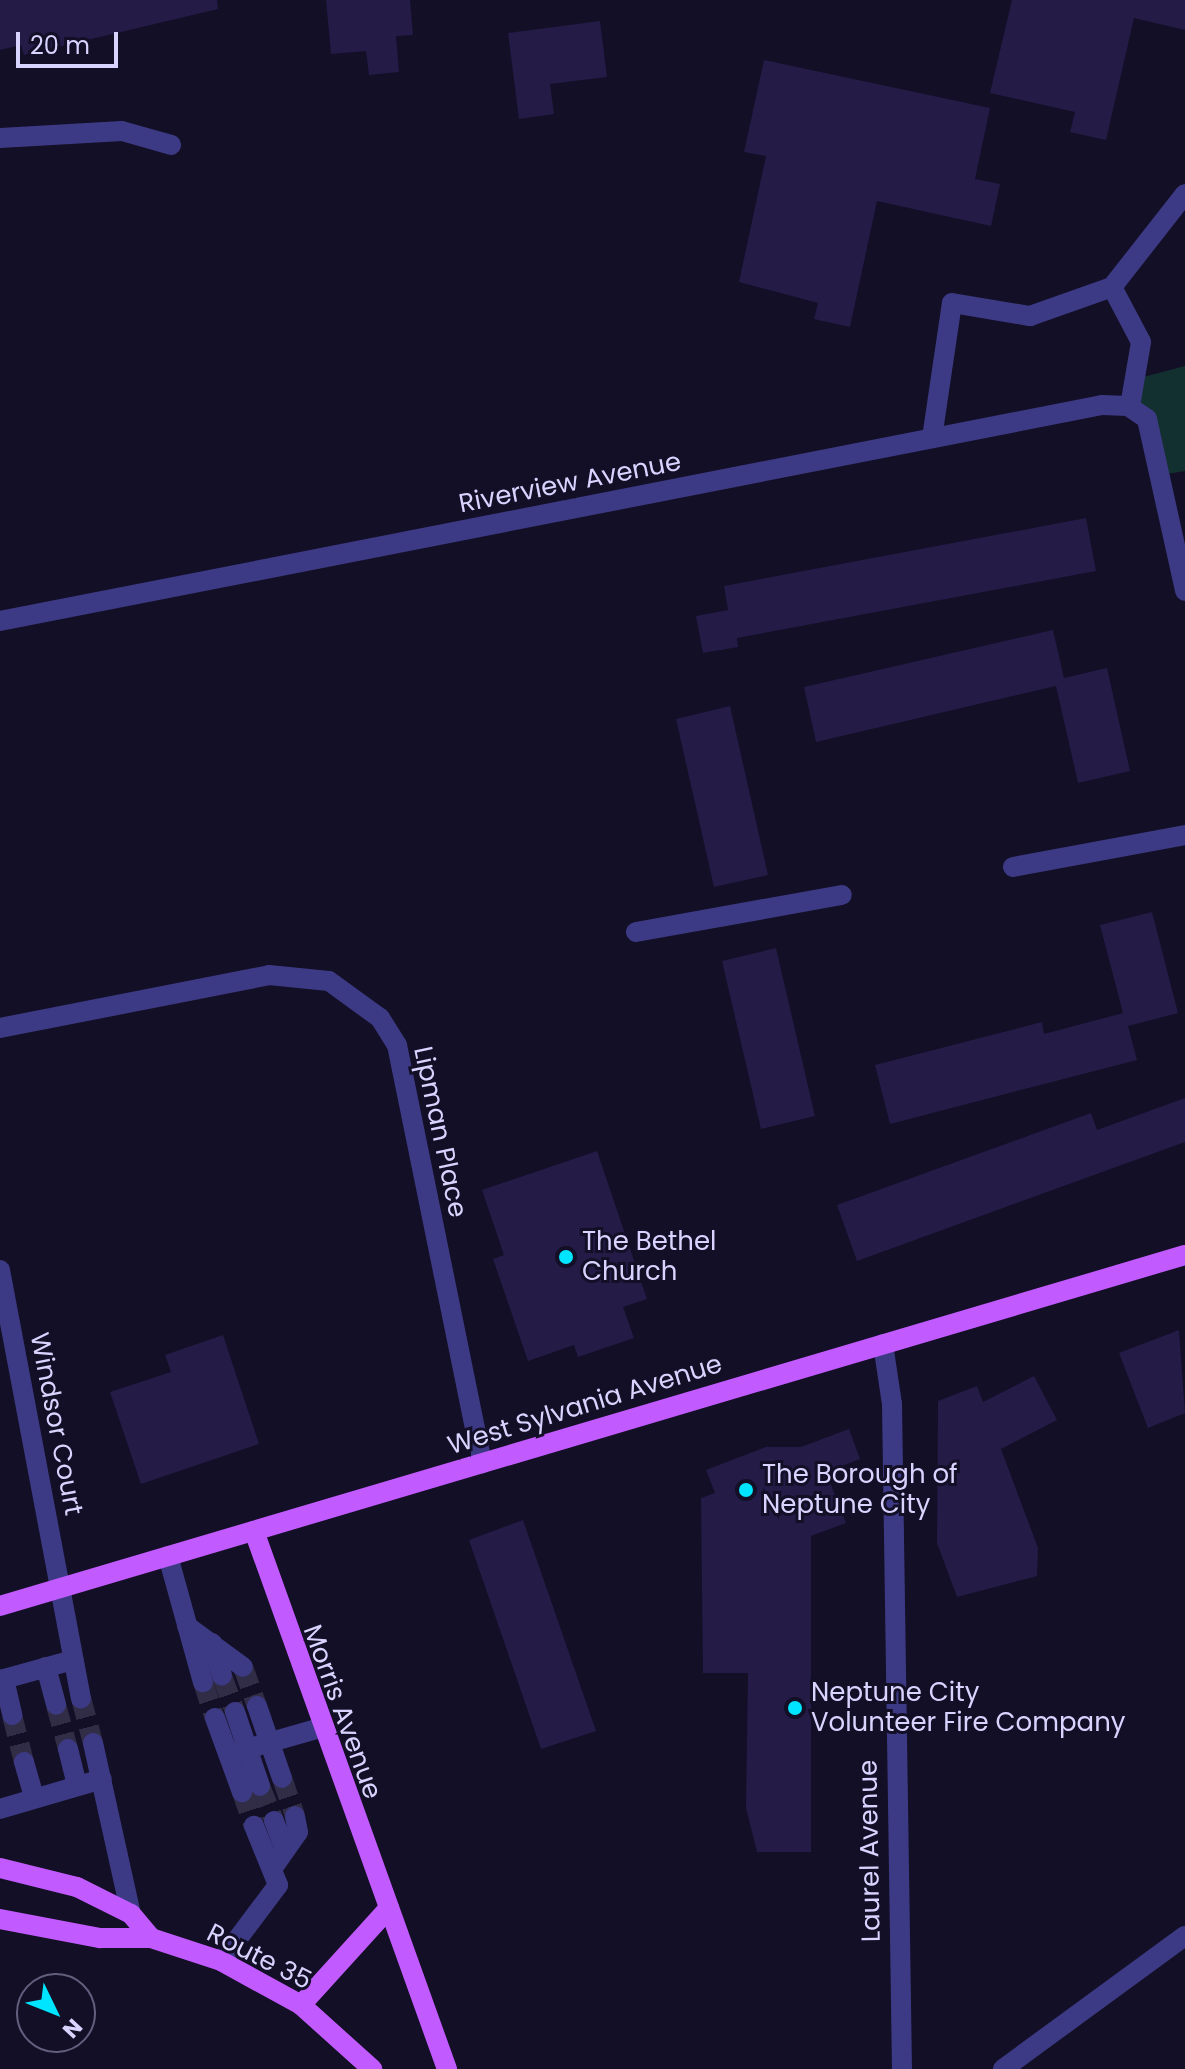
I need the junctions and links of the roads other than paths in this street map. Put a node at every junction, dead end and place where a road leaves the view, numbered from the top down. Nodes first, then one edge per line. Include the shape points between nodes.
1 (0, 138) edge
2 (171, 145) dead end
3 (1185, 194) edge
4 (1112, 287) junction
5 (1130, 406) junction
6 (932, 438) junction
7 (1185, 591) edge
8 (0, 621) edge
9 (1185, 835) edge
10 (1013, 867) dead end
11 (842, 895) dead end
12 (636, 932) dead end
13 (0, 1028) edge
14 (1185, 1255) edge
15 (0, 1270) edge
16 (883, 1344) junction
17 (482, 1463) junction
18 (254, 1531) junction
19 (168, 1556) junction
20 (61, 1588) junction
21 (0, 1606) edge
22 (187, 1626) junction
23 (212, 1643) junction
24 (73, 1660) junction
25 (46, 1667) junction
26 (243, 1667) tunnel mouth
27 (2, 1680) edge
28 (81, 1698) tunnel mouth
29 (56, 1705) tunnel mouth
30 (257, 1706) tunnel mouth
31 (12, 1715) tunnel mouth
32 (225, 1715) tunnel mouth
33 (320, 1728) junction
34 (93, 1743) tunnel mouth
35 (268, 1743) junction
36 (68, 1749) tunnel mouth
37 (238, 1752) junction
38 (24, 1762) tunnel mouth
39 (282, 1778) tunnel mouth
40 (102, 1779) junction
41 (77, 1786) junction
42 (251, 1789) tunnel mouth
43 (34, 1798) junction
44 (1, 1804) edge
45 (295, 1816) tunnel mouth
46 (285, 1850) junction
47 (0, 1868) edge
48 (272, 1869) junction
49 (389, 1908) junction
50 (131, 1914) junction
51 (0, 1919) edge
52 (1185, 1936) edge
53 (151, 1938) junction
54 (221, 1961) junction
55 (301, 2005) junction
56 (372, 2069) edge
57 (447, 2069) edge
58 (902, 2069) edge
59 (1003, 2069) edge

1 - 2 street via 122,131
3 - 4 street
4 - 5 street via 1141,342
4 - 6 street via 1030,316 952,303
5 - 6 street, Riverview Avenue via 1102,405
5 - 7 street via 1147,419
6 - 8 street, Riverview Avenue
9 - 10 street
11 - 12 street
13 - 17 street, Lipman Place via 269,975 329,981 380,1018 397,1045
14 - 16 main road, West Sylvania Avenue
15 - 20 street, Windsor Court
16 - 17 main road, West Sylvania Avenue
16 - 58 street, Laurel Avenue via 892,1404
17 - 18 main road, West Sylvania Avenue
18 - 19 main road, West Sylvania Avenue
18 - 33 main road, Morris Avenue
19 - 20 main road, West Sylvania Avenue
19 - 22 street
20 - 21 main road, West Sylvania Avenue
20 - 24 street, Windsor Court
22 - 23 street
22 - 23 street via 212,1679
23 - 26 street
24 - 25 street
24 - 28 street, Windsor Court
25 - 27 street
25 - 29 street
27 - 31 street
30 - 35 street
32 - 37 street
33 - 35 street
33 - 49 main road, Morris Avenue
34 - 40 street
35 - 37 street
35 - 39 street
36 - 41 street
37 - 42 street
38 - 43 street
40 - 41 street
40 - 50 street
41 - 43 street
43 - 44 street
45 - 46 street via 298,1832
46 - 48 street
46 - 48 street via 264,1824
47 - 50 main road via 77,1887
48 - 54 street via 278,1885
49 - 55 main road
49 - 57 main road, Morris Avenue
50 - 53 main road
51 - 53 main road via 100,1938
52 - 59 street
53 - 54 main road, Route 35
54 - 55 main road, Route 35
55 - 56 main road, Route 35

